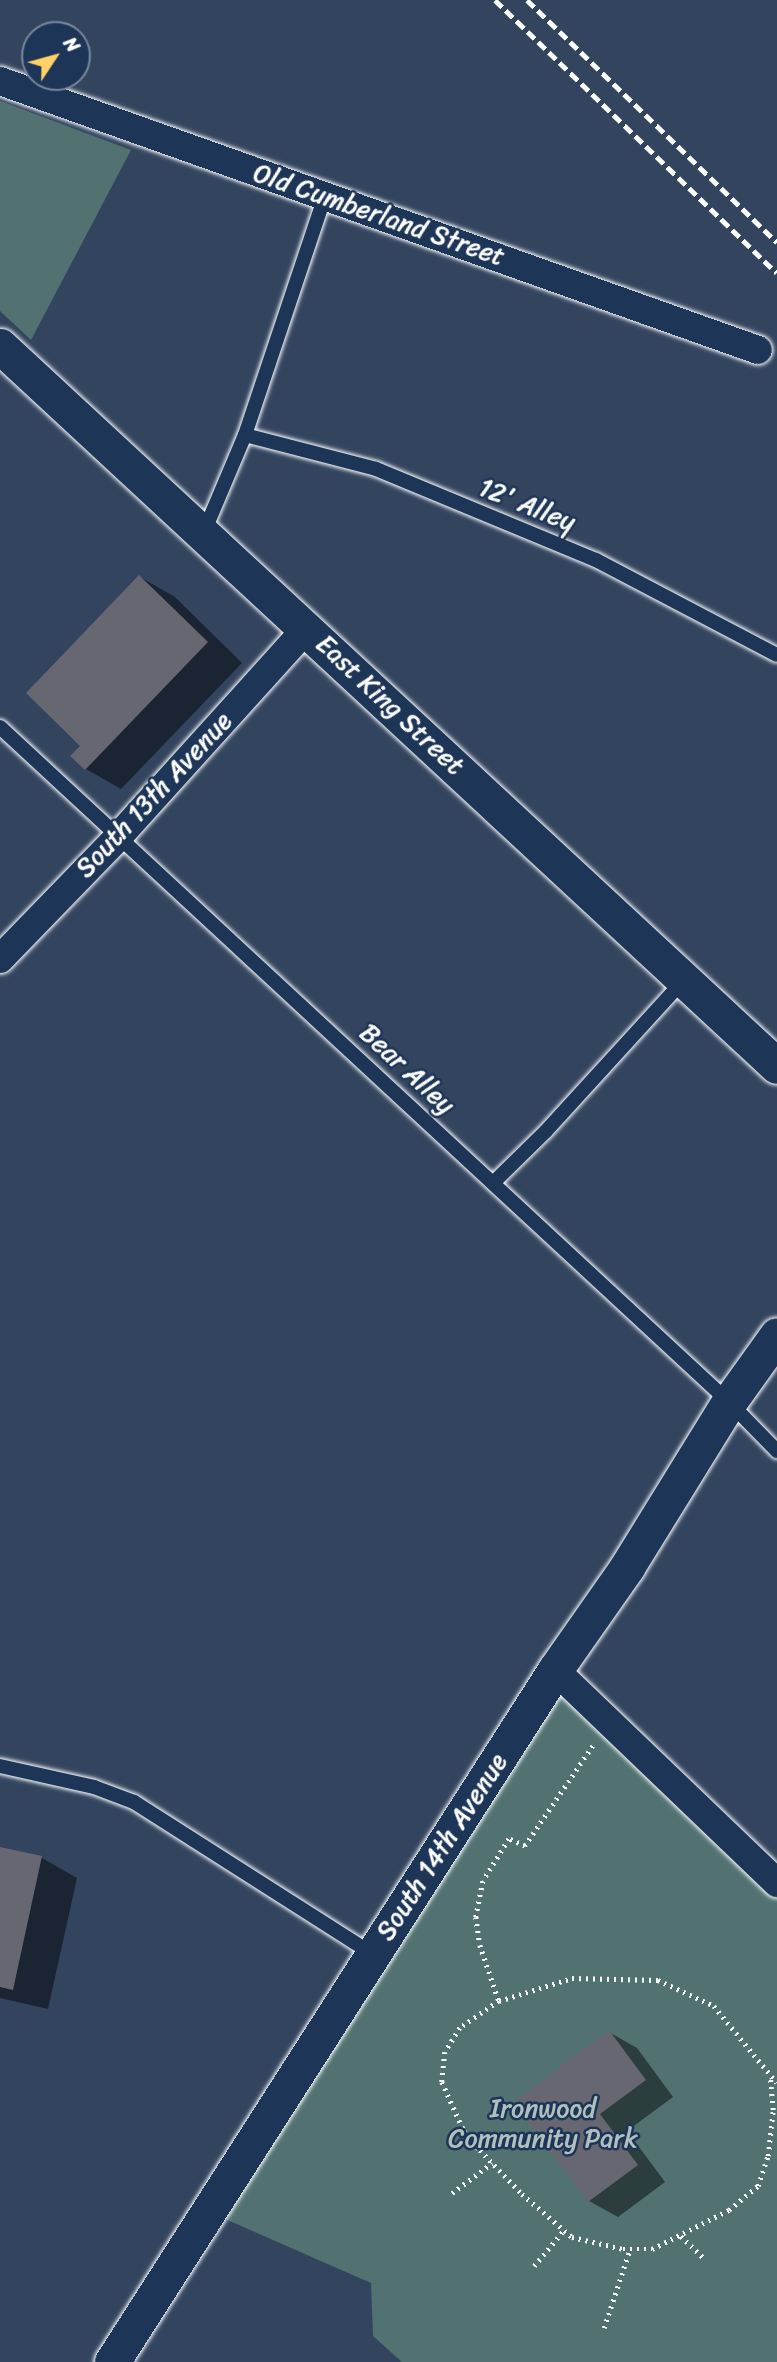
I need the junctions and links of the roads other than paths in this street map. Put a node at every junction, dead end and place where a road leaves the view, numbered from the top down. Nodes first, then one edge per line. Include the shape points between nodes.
1 (0, 81) edge
2 (325, 196) junction
3 (0, 346) edge
4 (758, 350) dead end
5 (245, 435) junction
6 (204, 534) junction
7 (307, 628) junction
8 (777, 655) edge
9 (0, 727) edge
10 (118, 836) junction
11 (0, 960) edge
12 (686, 978) junction
13 (777, 1066) edge
14 (494, 1183) junction
15 (777, 1335) edge
16 (729, 1402) junction
17 (777, 1451) edge
18 (555, 1670) junction
19 (0, 1766) edge
20 (777, 1883) edge
21 (373, 1954) junction
22 (112, 2362) edge

1 - 2 street, Old Cumberland Street
2 - 4 street, Old Cumberland Street
2 - 5 lane
3 - 6 street, East King Street
5 - 6 lane
5 - 8 lane, 12' Alley via 376,469 596,560
6 - 7 street, East King Street
7 - 10 street, South 13th Avenue
7 - 12 street, East King Street
9 - 10 lane, Bear Alley
10 - 11 street, South 13th Avenue
10 - 14 lane, Bear Alley
12 - 13 street, East King Street
12 - 14 lane
14 - 16 lane, Bear Alley
15 - 16 street, South 14th Avenue
16 - 17 lane, Bear Alley
16 - 18 street, South 14th Avenue via 627,1567
18 - 20 street
18 - 21 street, South 14th Avenue
19 - 21 lane via 94,1787 134,1802
21 - 22 street, South 14th Avenue

